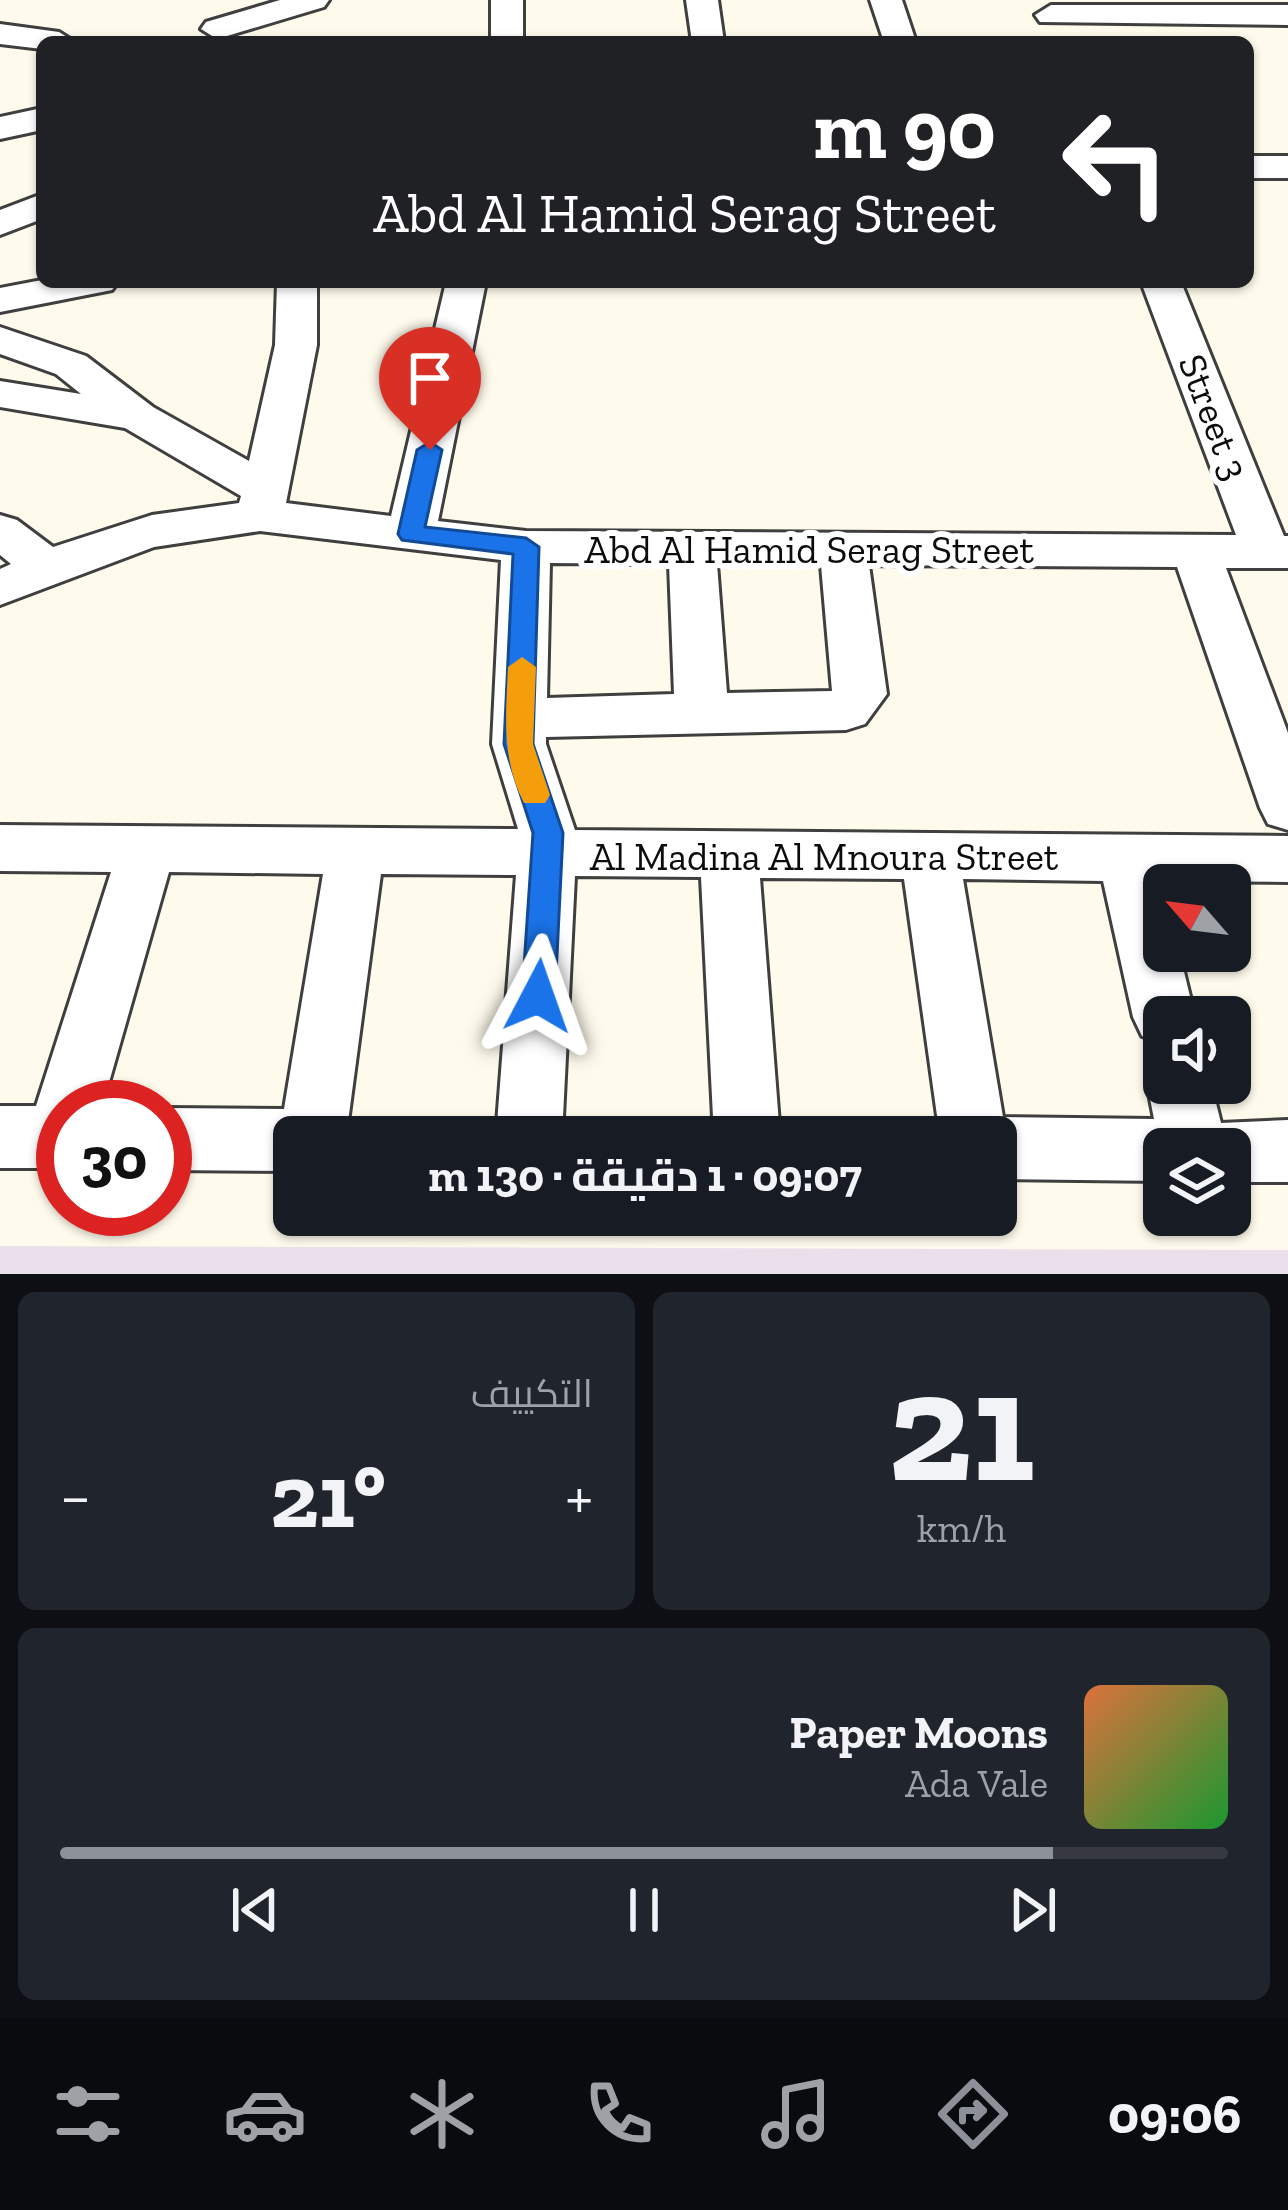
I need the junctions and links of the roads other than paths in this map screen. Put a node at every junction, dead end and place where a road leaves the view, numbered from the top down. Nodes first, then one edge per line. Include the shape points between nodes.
1 (192, 0) edge
2 (313, 0) edge
3 (507, 0) edge
4 (702, 0) edge
5 (886, 0) edge
6 (1132, 8) edge
7 (1218, 8) edge
8 (1288, 15) edge
9 (1053, 19) edge
10 (0, 34) edge
11 (222, 35) edge
12 (507, 36) edge
13 (707, 36) edge
14 (898, 36) edge
15 (36, 39) edge
16 (36, 120) edge
17 (0, 128) edge
18 (1254, 167) edge
19 (1288, 167) edge
20 (36, 208) edge
21 (0, 224) edge
22 (65, 288) edge
23 (297, 288) edge
24 (465, 288) edge
25 (1164, 288) edge
26 (0, 300) edge
27 (0, 340) edge
28 (0, 394) edge
29 (137, 417) junction
30 (263, 503) junction
31 (0, 531) edge
32 (411, 534) junction
33 (526, 547) junction
34 (692, 548) junction
35 (843, 549) junction
36 (1196, 552) junction
37 (1277, 552) edge
38 (46, 566) junction
39 (0, 588) edge
40 (702, 715) junction
41 (520, 718) junction
42 (1288, 808) edge
43 (0, 848) edge
44 (147, 849) junction
45 (356, 852) junction
46 (548, 854) junction
47 (729, 856) junction
48 (929, 857) junction
49 (1127, 858) junction
50 (1288, 859) edge
51 (1159, 996) edge
52 (68, 1080) edge
53 (316, 1116) edge
54 (531, 1116) edge
55 (746, 1116) edge
56 (971, 1116) edge
57 (192, 1139) edge
58 (273, 1140) edge
59 (1017, 1148) edge
60 (1143, 1150) edge
61 (1251, 1151) edge
62 (1288, 1151) edge

1 - 11 street
2 - 11 street
3 - 12 street
4 - 13 street
5 - 14 street
6 - 7 street
6 - 9 street
7 - 8 street
10 - 15 street
16 - 17 street
18 - 19 street
20 - 21 street
22 - 26 street
23 - 30 street via 296,345
24 - 32 street
25 - 37 street, Street 3
27 - 29 street via 71,365
28 - 29 street
29 - 30 street
30 - 32 street, Abd Al Hamid Serag Street
30 - 38 street, Abd Al Hamid Serag Street
31 - 38 street
32 - 33 street, Abd Al Hamid Serag Street
33 - 34 street, Abd Al Hamid Serag Street
33 - 41 street
34 - 35 street, Abd Al Hamid Serag Street
34 - 40 street
35 - 36 street, Abd Al Hamid Serag Street
35 - 40 street via 861,683 855,703 832,713
36 - 37 street, Abd Al Hamid Serag Street
36 - 42 street
38 - 39 street, Abd Al Hamid Serag Street
40 - 41 street
41 - 46 street via 524,769 543,812
43 - 44 street, Al Madina Al Mnoura Street
44 - 45 street, Al Madina Al Mnoura Street
44 - 52 street
45 - 46 street, Al Madina Al Mnoura Street
45 - 53 street
46 - 47 street, Al Madina Al Mnoura Street
46 - 54 street
47 - 48 street, Al Madina Al Mnoura Street
47 - 55 street
48 - 49 street, Al Madina Al Mnoura Street
48 - 56 street
49 - 50 street, Al Madina Al Mnoura Street
49 - 51 street
57 - 58 street
59 - 60 street
61 - 62 street

